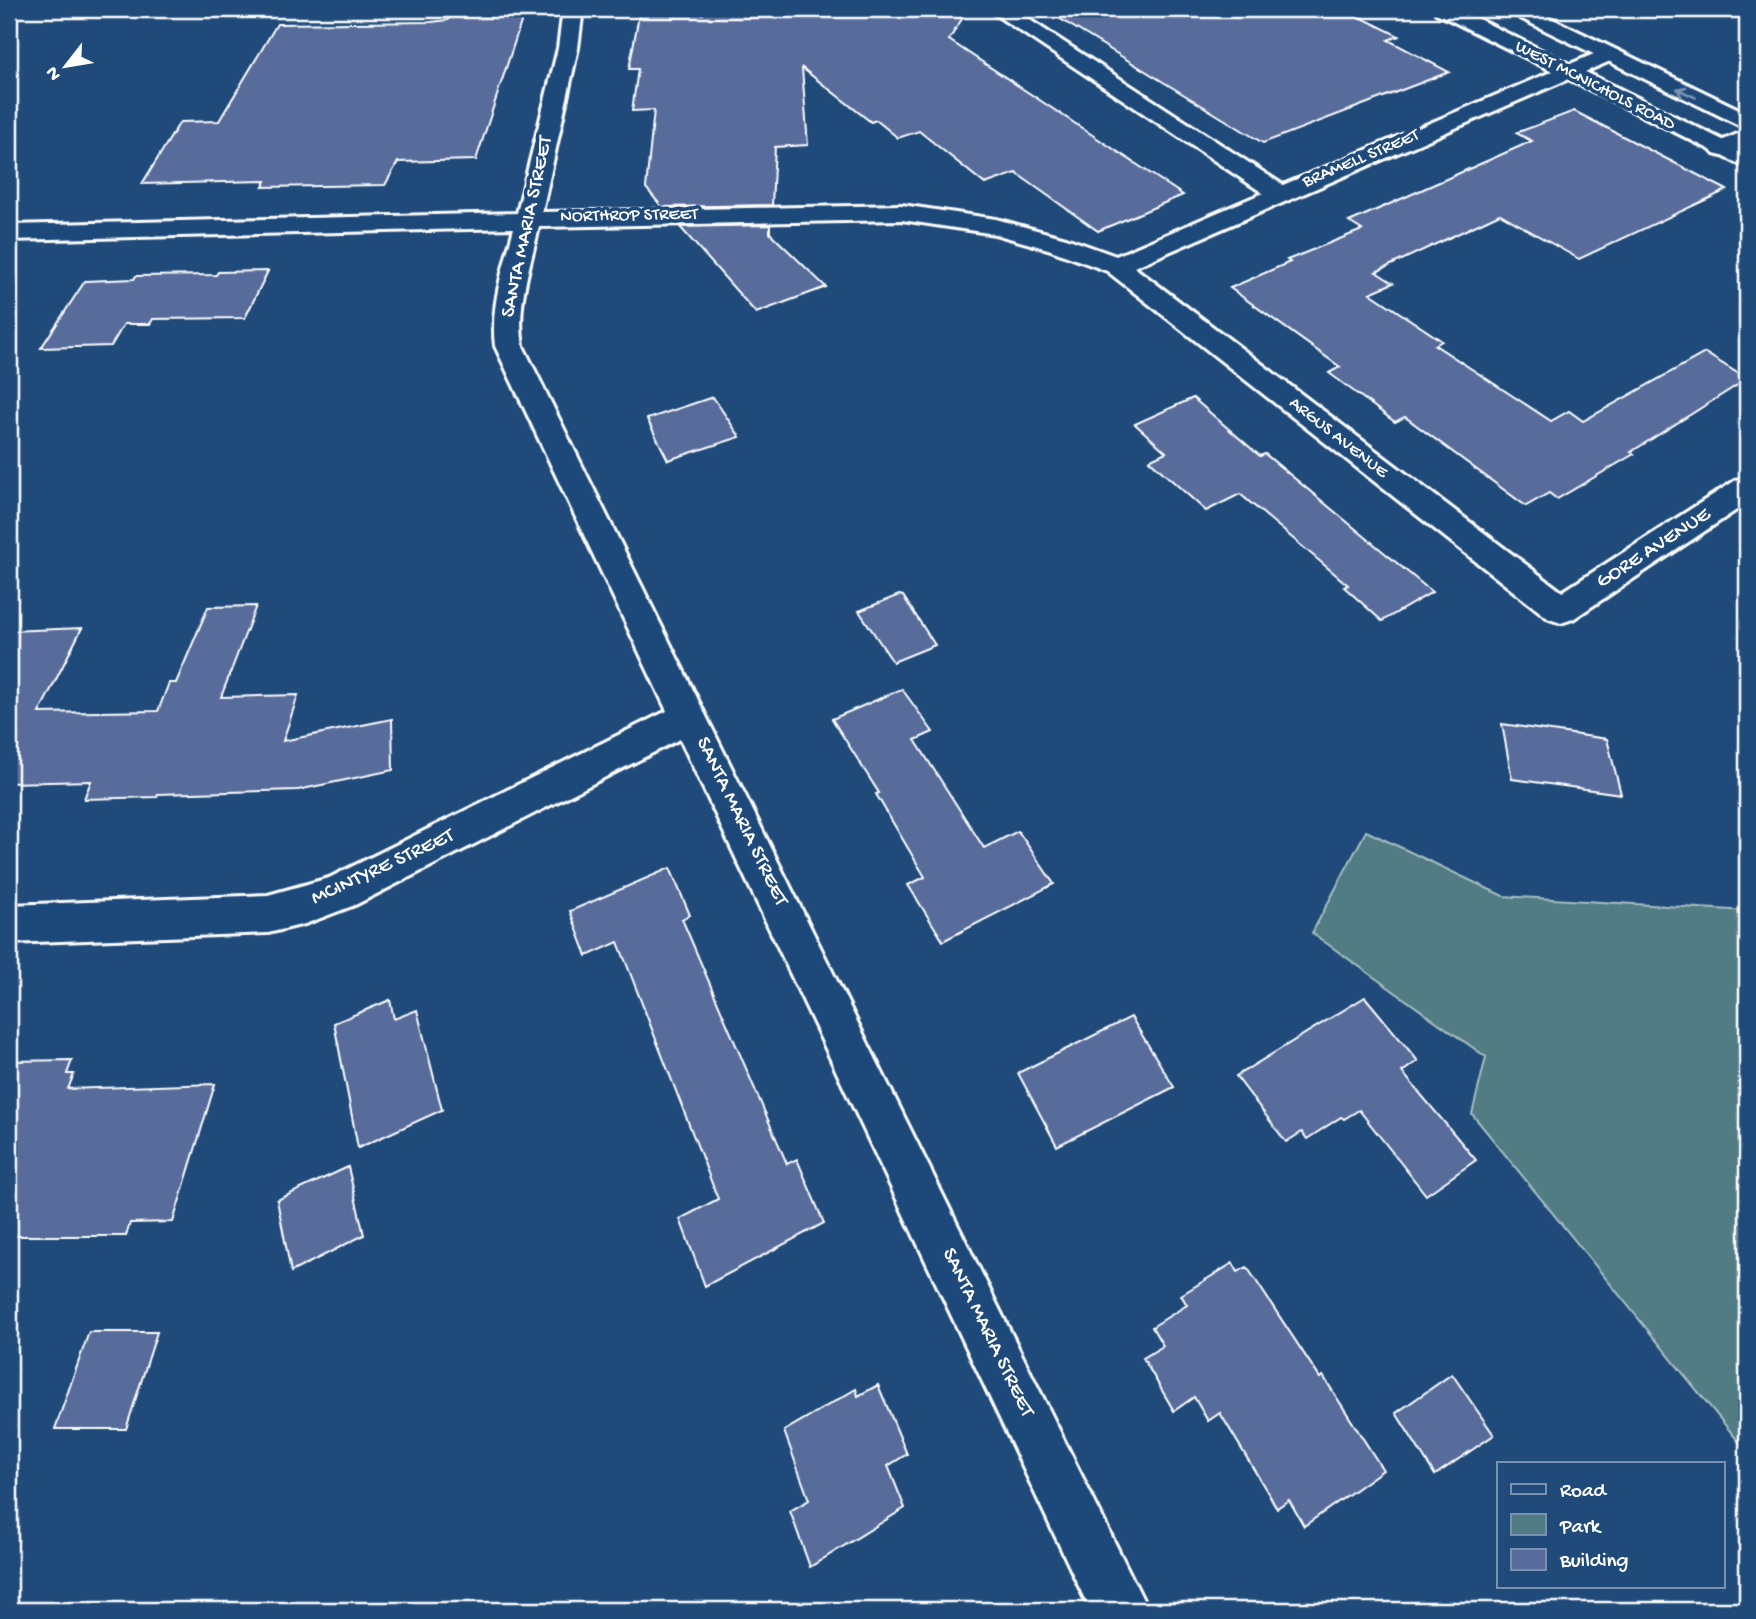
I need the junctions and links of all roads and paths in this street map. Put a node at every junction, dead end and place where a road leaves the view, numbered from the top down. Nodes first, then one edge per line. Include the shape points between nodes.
1 (573, 9) edge
2 (1000, 9) edge
3 (1443, 9) edge
4 (1517, 9) edge
5 (1608, 55) junction
6 (1567, 72) junction
7 (1747, 122) edge
8 (1747, 137) edge
9 (1722, 149) junction
10 (1747, 161) edge
11 (1281, 194) junction
12 (529, 218) junction
13 (9, 233) edge
14 (1116, 265) junction
15 (1747, 488) edge
16 (1561, 610) joint
17 (690, 717) junction
18 (9, 924) edge
19 (1120, 1610) edge

1 - 12 street, SANTA MARIA STREET
2 - 11 street
3 - 6 street, WEST MCNICHOLS ROAD
4 - 5 street, WEST MCNICHOLS ROAD
5 - 6 street, BRAMELL STREET
7 -> 5 street, WEST MCNICHOLS ROAD
6 - 9 street, WEST MCNICHOLS ROAD
6 - 11 street, BRAMELL STREET
8 - 9 street
9 - 10 street, WEST MCNICHOLS ROAD
11 - 14 street, BRAMELL STREET
12 - 13 street, NORTHROP STREET
12 - 14 street, NORTHROP STREET via 902,211 963,219 1071,247
12 - 17 street, SANTA MARIA STREET via 508,306 509,346
14 - 16 street, ARGUS AVENUE
15 - 16 street, GORE AVENUE
17 - 18 street, MCINTYRE STREET via 341,892 305,905 268,914
17 - 19 street, SANTA MARIA STREET

